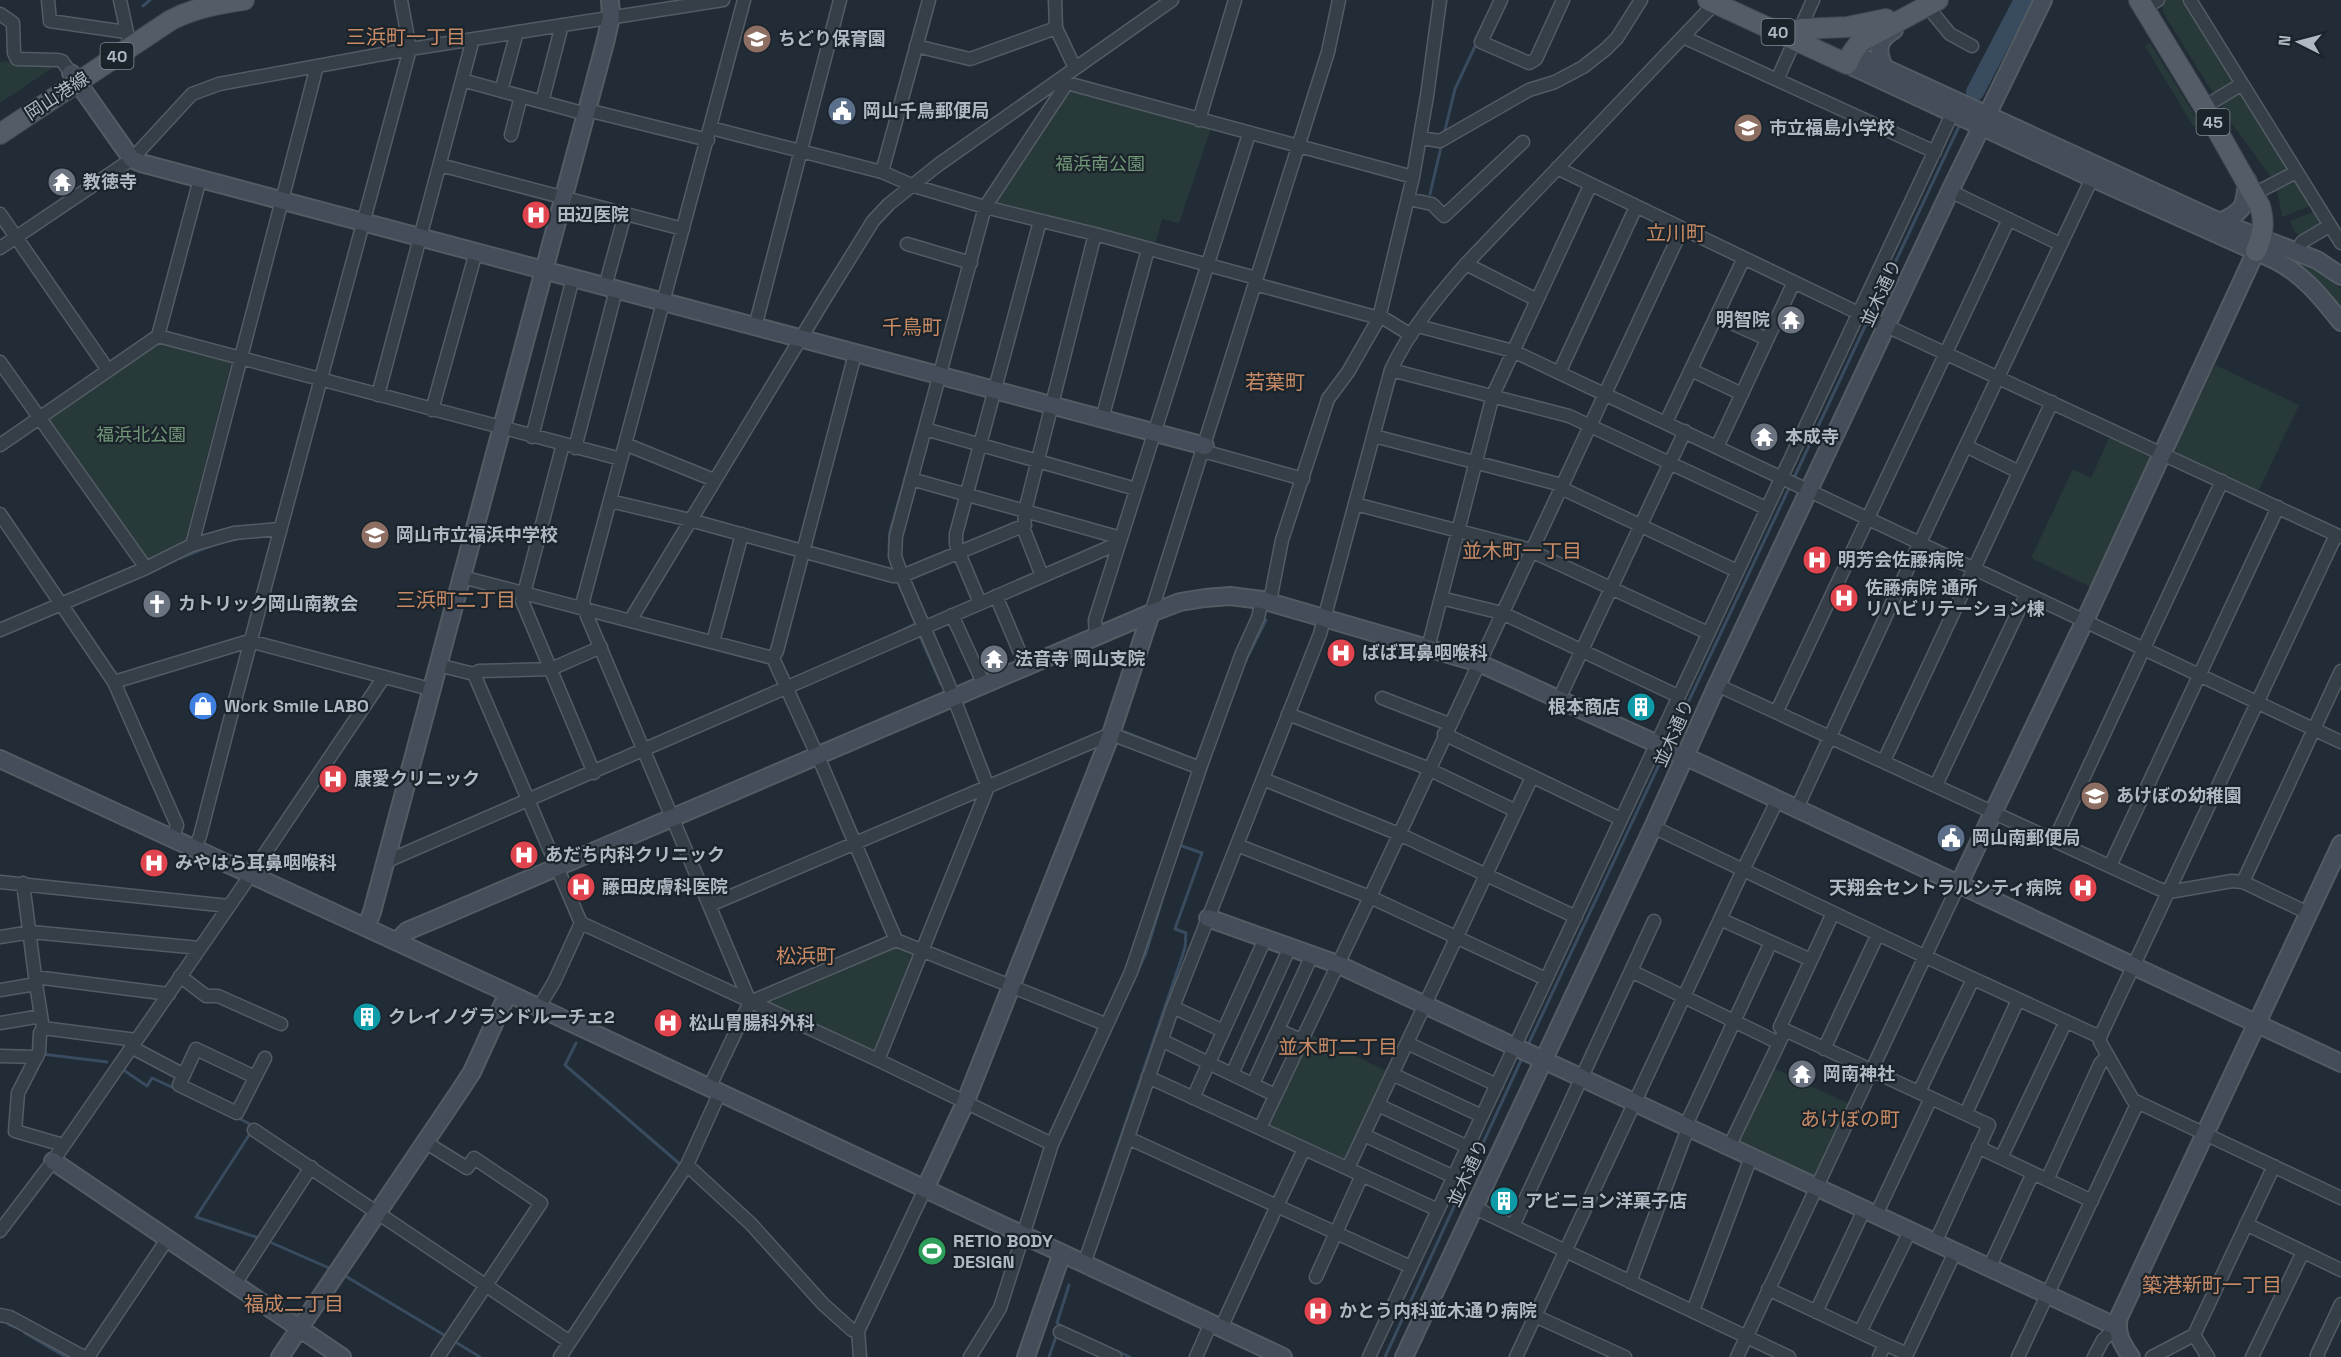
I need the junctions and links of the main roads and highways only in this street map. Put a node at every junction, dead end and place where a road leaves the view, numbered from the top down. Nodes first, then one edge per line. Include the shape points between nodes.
1 (244, 0) edge
2 (1736, 0) edge
3 (1714, 1) edge
4 (207, 2) edge
5 (2147, 3) edge
6 (1929, 4) edge
7 (1798, 34) junction
8 (74, 78) junction
9 (0, 119) edge
10 (0, 134) edge
11 (2259, 245) road end

1 - 4 main road, 岡山港線 / 40
2 - 7 main road, 40
3 - 7 main road, 40
4 - 8 main road, 岡山港線 / 40 via 128,38
5 - 11 main road, 45 via 2251,187 2265,221
6 - 7 main road, 40 via 1856,26
6 - 7 main road, 40 via 1860,42 1850,58
8 - 9 main road, 岡山港線 / 40
8 - 10 main road, 岡山港線 / 40

